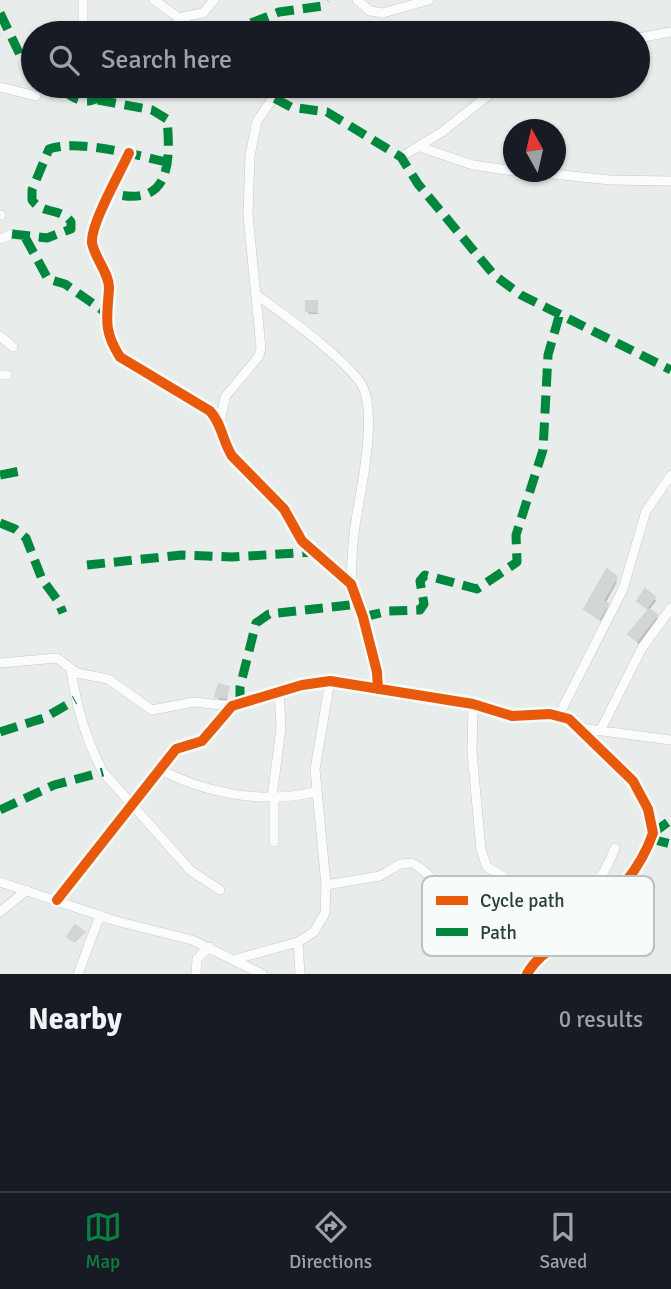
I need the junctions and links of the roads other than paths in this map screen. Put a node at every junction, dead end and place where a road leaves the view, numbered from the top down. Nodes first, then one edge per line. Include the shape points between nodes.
1 (83, 0) edge
2 (154, 0) edge
3 (214, 0) edge
4 (357, 0) edge
5 (429, 0) edge
6 (177, 18) junction
7 (83, 21) edge
8 (182, 21) edge
9 (671, 32) edge
10 (650, 36) edge
11 (0, 87) edge
12 (21, 92) edge
13 (273, 98) dead end
14 (484, 98) edge
15 (420, 147) junction
16 (129, 153) dead end
17 (401, 157) dead end
18 (503, 170) edge
19 (566, 175) edge
20 (671, 181) edge
21 (12, 234) dead end
22 (0, 239) edge
23 (257, 295) junction
24 (0, 336) edge
25 (13, 347) dead end
26 (220, 422) junction
27 (671, 475) edge
28 (351, 584) junction
29 (671, 608) edge
30 (666, 621) edge
31 (0, 663) edge
32 (71, 670) junction
33 (330, 681) junction
34 (378, 689) junction
35 (279, 692) junction
36 (473, 704) junction
37 (232, 706) junction
38 (559, 715) junction
39 (580, 728) junction
40 (601, 729) junction
41 (671, 740) edge
42 (159, 769) junction
43 (315, 792) junction
44 (273, 797) junction
45 (131, 804) junction
46 (274, 842) dead end
47 (615, 848) dead end
48 (427, 876) edge
49 (502, 876) edge
50 (599, 876) edge
51 (628, 876) edge
52 (0, 882) edge
53 (326, 885) junction
54 (27, 890) junction
55 (220, 890) dead end
56 (57, 900) junction
57 (0, 912) edge
58 (100, 915) junction
59 (298, 942) junction
60 (209, 947) junction
61 (541, 956) edge
62 (233, 960) junction
63 (78, 974) edge
64 (196, 974) edge
65 (262, 974) edge
66 (300, 974) edge
67 (527, 974) edge

1 - 7 street
2 - 6 street
3 - 6 street via 203,13
4 - 5 street via 370,11 389,13
6 - 8 street
9 - 10 street
11 - 12 street
13 - 23 street via 257,121 250,156 248,215
14 - 15 street
15 - 17 street
15 - 18 street via 473,165
16 - 26 street via 92,238 109,287 105,312 112,344 120,357 210,411
19 - 20 street
21 - 22 street
23 - 26 street via 259,356 225,397
23 - 28 street via 325,349 359,381 366,397 366,464
24 - 25 street
26 - 28 street via 232,456 284,509 302,541
27 - 38 street via 646,511 622,589
28 - 34 street
29 - 30 street
30 - 40 street via 642,648
31 - 32 street via 54,658
32 - 37 street via 108,679 152,710 194,702
32 - 45 street via 75,700 93,753
33 - 34 street
33 - 35 street
33 - 43 street
34 - 36 street
35 - 37 street
35 - 44 street via 281,728
36 - 38 street via 512,716
36 - 49 street via 472,752 481,850 487,867
37 - 42 street via 210,735 176,749
38 - 39 street
39 - 40 street
39 - 51 street via 633,781 648,809 653,834
40 - 41 street
42 - 44 street via 212,791
42 - 45 street
43 - 44 street
43 - 53 street
44 - 46 street
45 - 55 street via 191,871
45 - 56 street
47 - 50 street
48 - 53 street via 412,863 400,864 380,876
52 - 54 street
53 - 59 street via 325,913 314,932
54 - 56 street
54 - 57 street
56 - 58 street
58 - 60 street
58 - 63 street
59 - 62 street
59 - 66 street
60 - 62 street
60 - 64 street via 197,959
61 - 67 street
62 - 65 street

